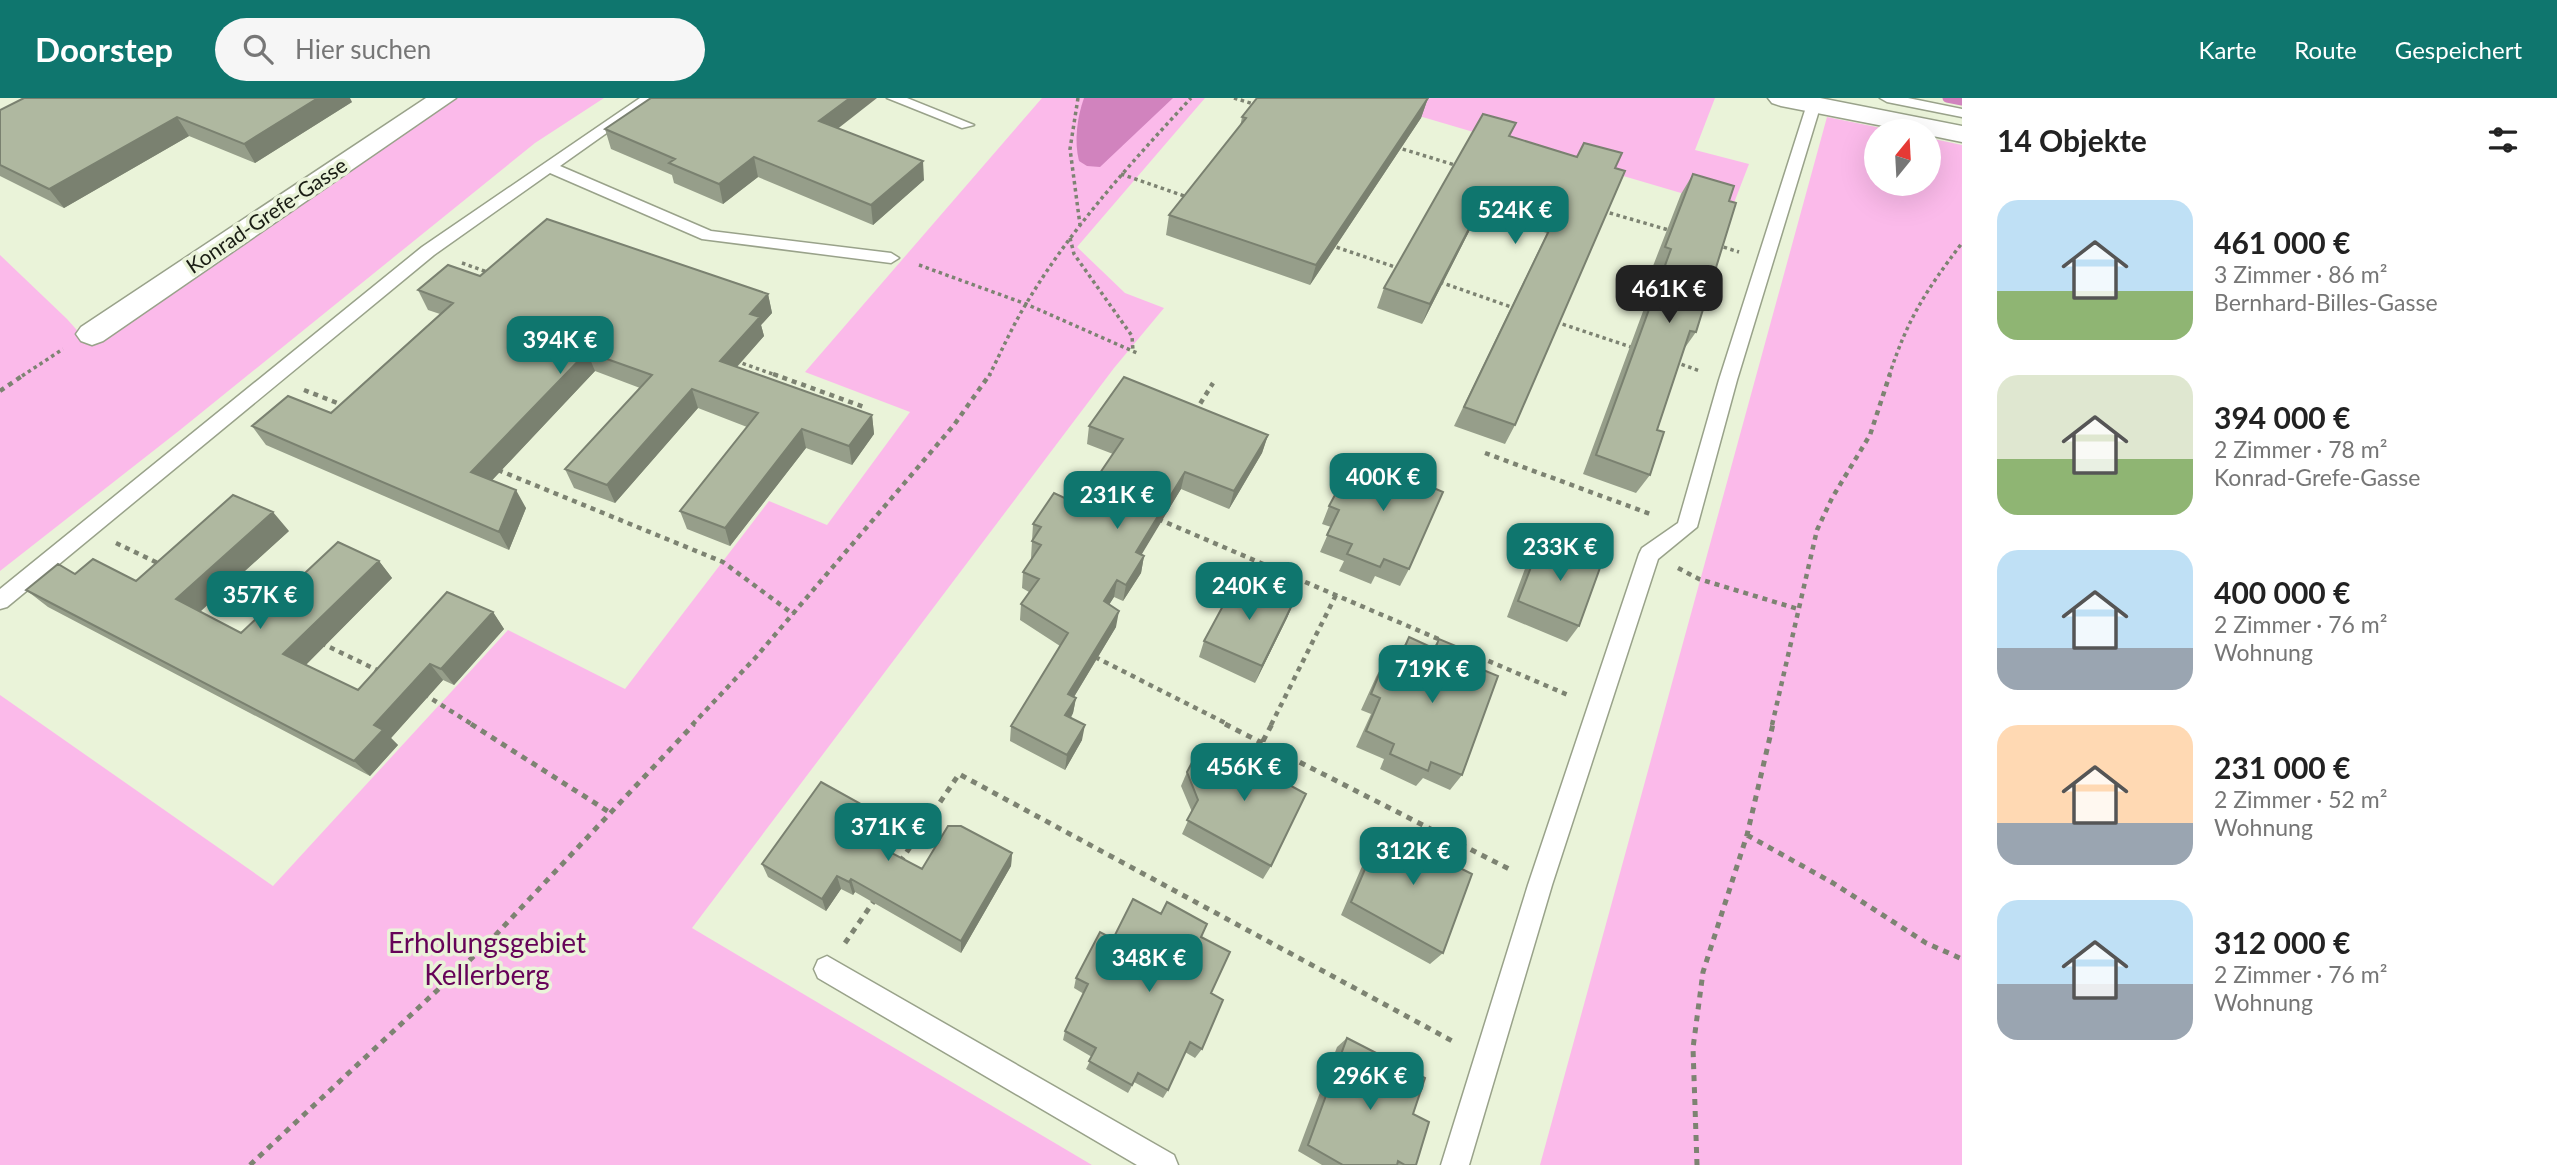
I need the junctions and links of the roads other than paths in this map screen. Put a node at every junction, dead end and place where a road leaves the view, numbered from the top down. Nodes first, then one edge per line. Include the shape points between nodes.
1 (443, 98) edge
2 (649, 98) edge
3 (894, 98) edge
4 (1781, 98) edge
5 (1887, 98) edge
6 (1814, 104) junction
7 (1962, 113) edge
8 (967, 125) dead end
9 (1962, 134) edge
10 (551, 169) junction
11 (891, 258) road end
12 (92, 334) road end
13 (0, 601) edge
14 (827, 969) road end
15 (1164, 1165) edge
16 (1455, 1165) edge

1 - 12 street, Konrad-Grefe-Gasse
2 - 10 lane
3 - 8 lane
4 - 6 street
5 - 7 lane
6 - 9 street
6 - 16 lane via 1687,527 1649,554 1540,885
10 - 11 lane via 708,236
10 - 13 lane via 428,251
14 - 15 lane

